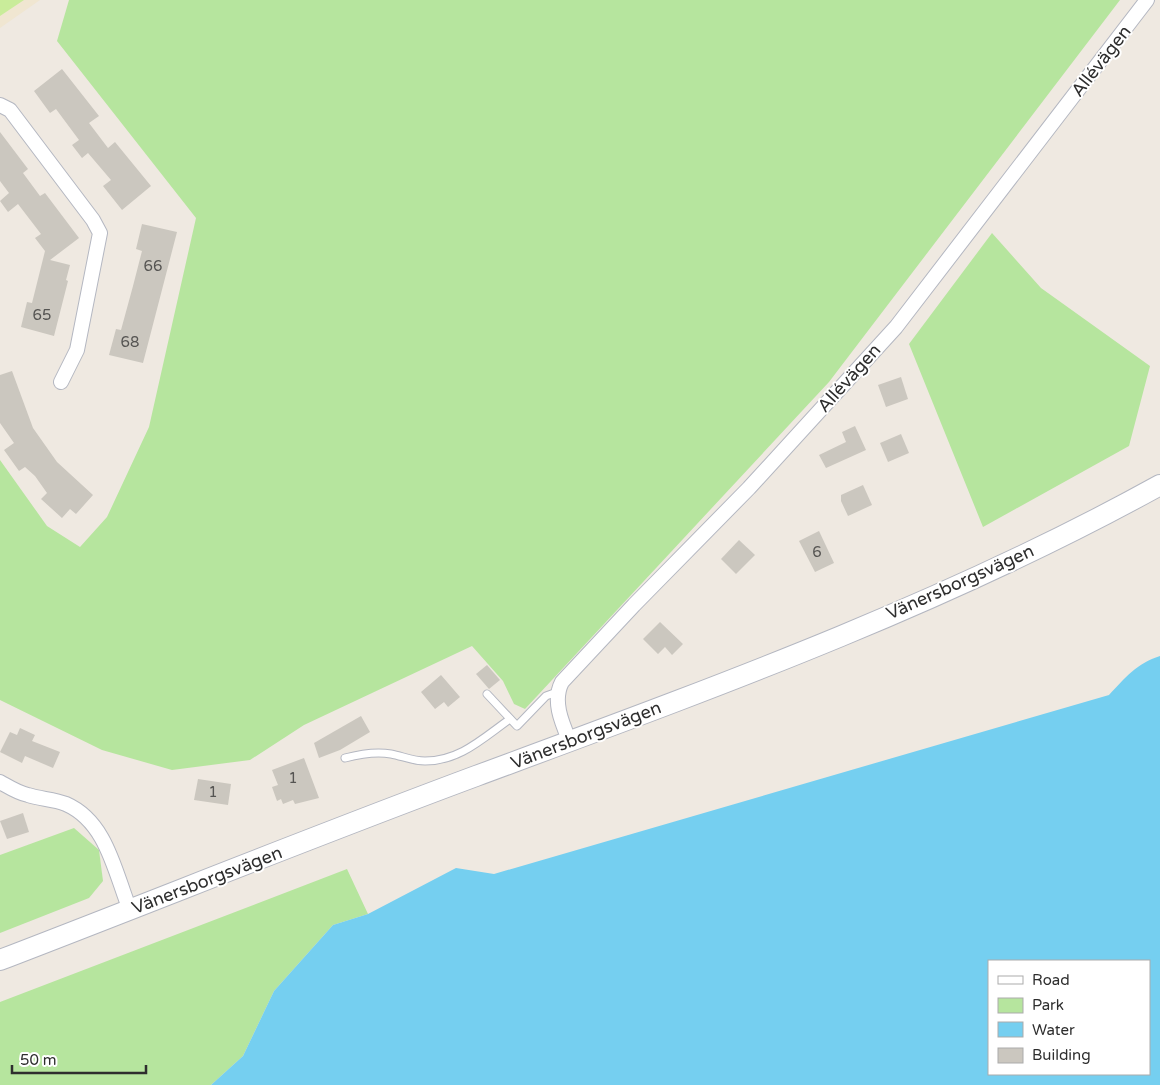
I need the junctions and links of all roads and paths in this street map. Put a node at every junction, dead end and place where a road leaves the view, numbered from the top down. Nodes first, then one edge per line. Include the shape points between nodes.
1 (1147, 0) edge
2 (0, 105) edge
3 (61, 382) dead end
4 (1160, 485) edge
5 (557, 692) junction
6 (487, 694) dead end
7 (510, 719) junction
8 (570, 742) junction
9 (345, 758) dead end
10 (0, 782) edge
11 (130, 910) junction
12 (0, 960) edge

1 - 5 street, Allévägen via 896,326 750,488 569,675
2 - 3 street via 10,110 100,233 77,350
4 - 8 main road, Vänersborgsvägen via 975,578
5 - 7 lane via 546,696 517,726
5 - 8 street
6 - 7 lane
7 - 9 lane via 466,752 449,758 425,761 390,753 367,752
8 - 11 main road, Vänersborgsvägen
10 - 11 street via 26,795 66,804 85,816 98,830 111,856
11 - 12 main road, Vänersborgsvägen

